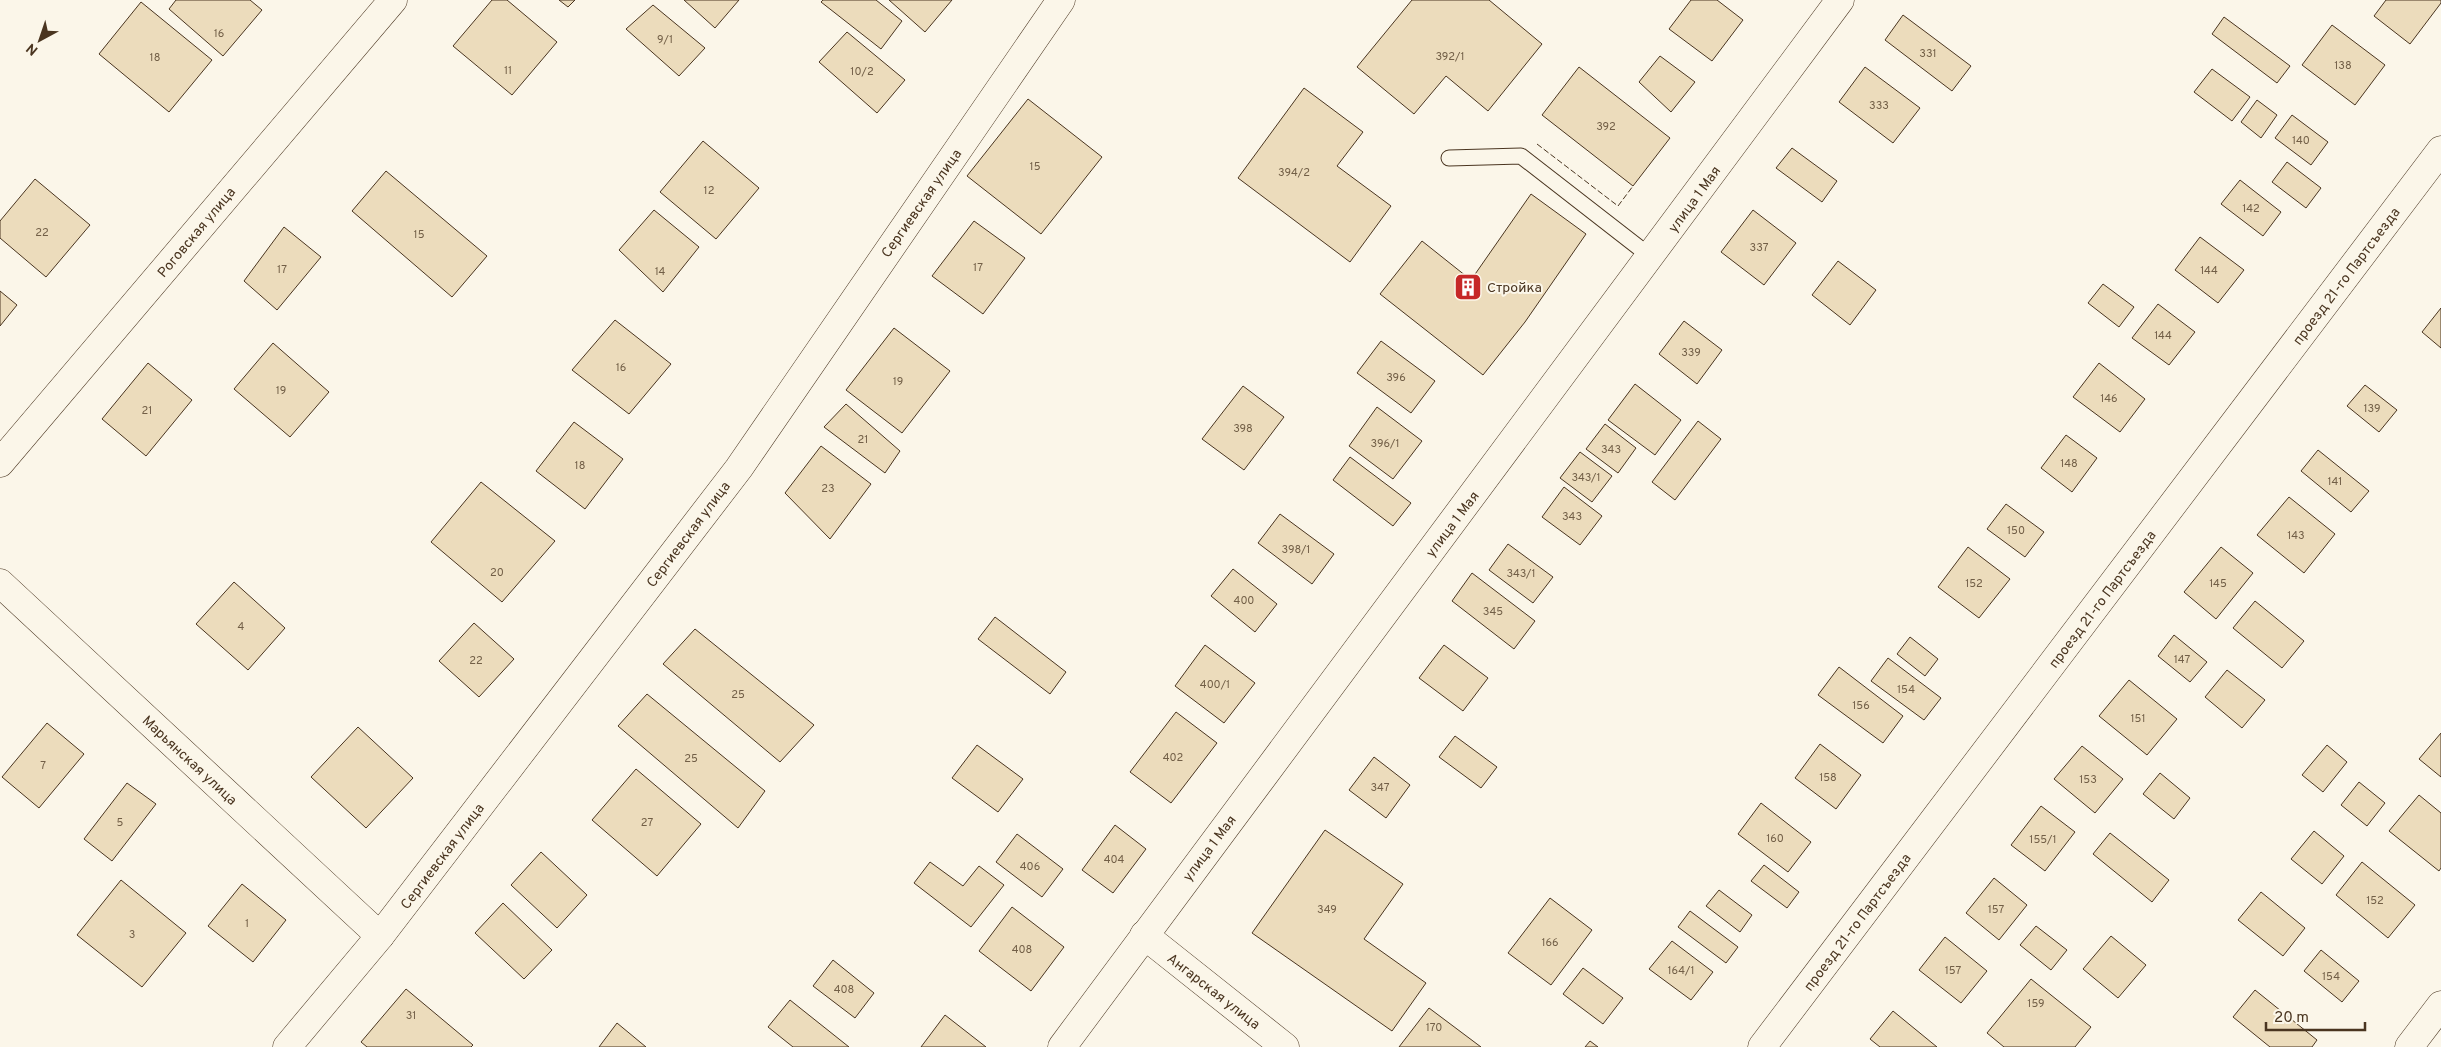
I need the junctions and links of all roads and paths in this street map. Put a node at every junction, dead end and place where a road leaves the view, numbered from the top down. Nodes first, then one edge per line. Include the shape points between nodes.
1 (393, 0) edge
2 (1061, 0) edge
3 (1840, 0) edge
4 (2441, 150) edge
5 (1449, 158) dead end
6 (1651, 256) junction
7 (0, 463) edge
8 (0, 583) edge
9 (1144, 935) junction
10 (380, 936) junction
11 (2441, 1005) edge
12 (287, 1047) edge
13 (1062, 1047) edge
14 (1285, 1047) edge
15 (1762, 1047) edge
16 (2409, 1047) edge

1 - 7 street, Роговская улица
2 - 10 street, Сергиевская улица via 739,468
3 - 6 street, улица 1 Мая
4 - 15 street, проезд 21-го Партсъезда
5 - 6 lane via 1521,156
6 - 9 street, улица 1 Мая
8 - 10 street, Марьянская улица
9 - 13 street, улица 1 Мая
9 - 14 street, Ангарская улица
10 - 12 street, Сергиевская улица
11 - 16 street

